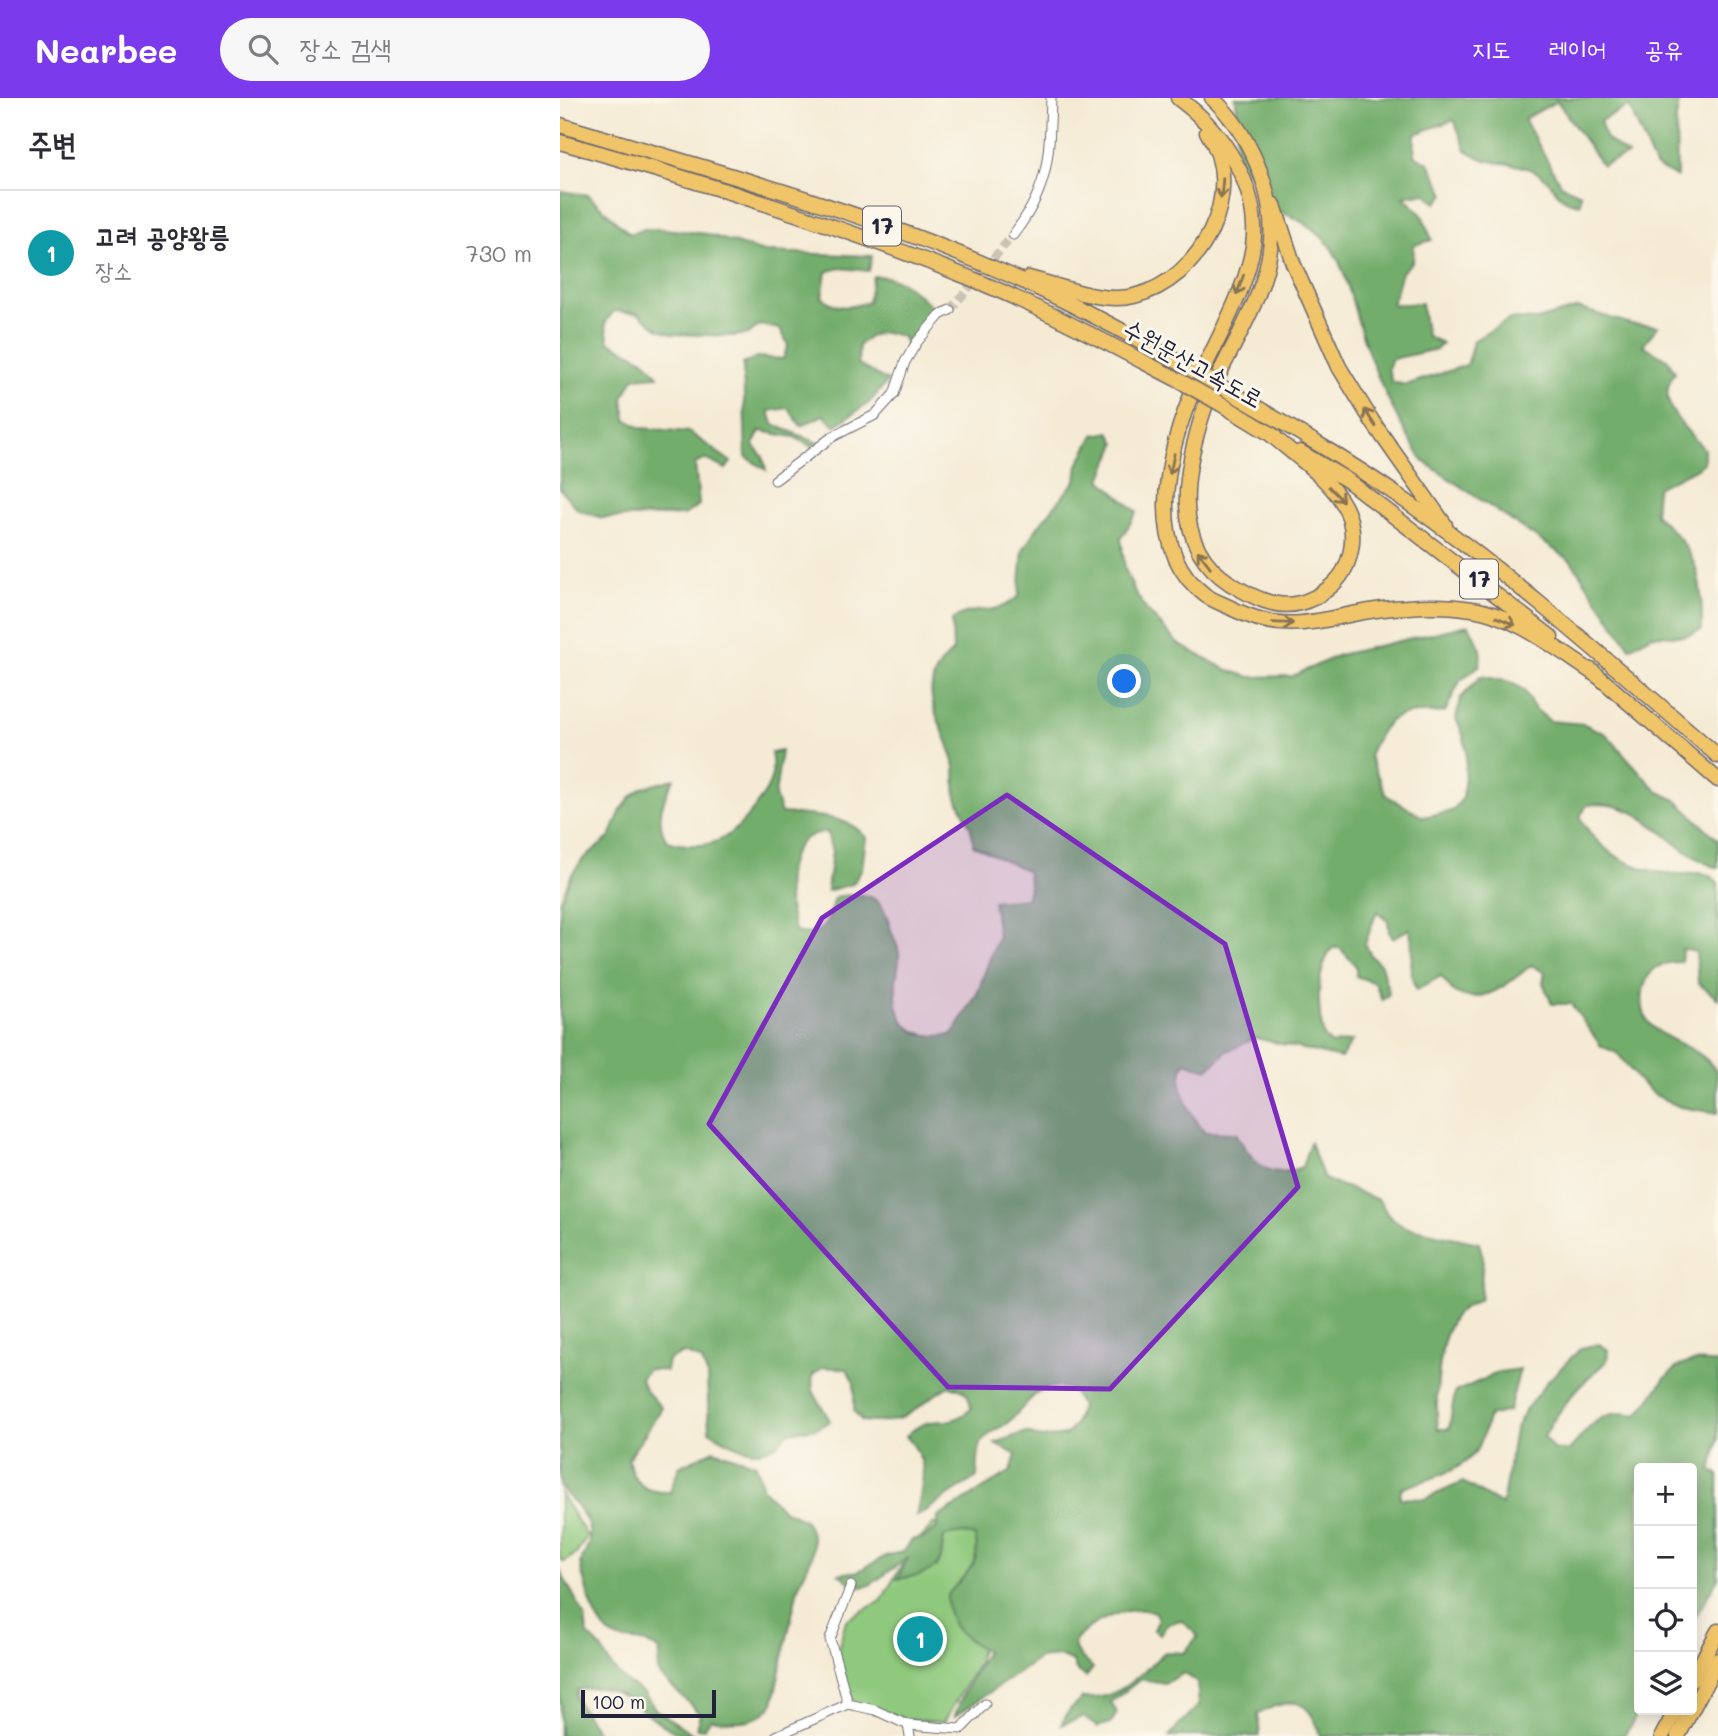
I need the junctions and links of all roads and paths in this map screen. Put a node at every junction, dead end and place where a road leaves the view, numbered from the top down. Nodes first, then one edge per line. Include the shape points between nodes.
1 (1051, 98) edge
2 (1212, 98) edge
3 (1183, 102) edge
4 (560, 125) edge
5 (560, 142) edge
6 (1263, 184) junction
7 (1013, 235) tunnel mouth
8 (999, 271) junction
9 (950, 310) tunnel mouth
10 (1268, 432) junction
11 (775, 480) dead end
12 (1451, 535) junction
13 (1598, 676) junction
14 (1718, 756) edge
15 (1718, 780) edge
16 (851, 1586) dead end
17 (1718, 1631) edge
18 (1718, 1660) edge
19 (1697, 1671) edge
20 (848, 1704) junction
21 (985, 1704) dead end
22 (1673, 1715) edge
23 (908, 1724) junction
24 (776, 1736) edge
25 (911, 1736) edge
26 (1662, 1736) edge
27 (1678, 1736) edge

1 - 7 street via 1043,186
2 - 6 highway via 1228,113 1249,146
3 -> 8 highway via 1212,140 1224,172 1223,196 1206,241 1172,279 1132,297 1099,296
3 -> 13 highway via 1201,115 1224,144 1246,186 1254,227 1252,251 1238,291 1178,436 1167,488 1166,528 1177,564 1205,595 1277,625 1320,622 1381,609 1440,605 1476,609 1524,629
4 - 8 highway, 수원문산고속도로 / 17 via 836,210
5 - 10 highway, 수원문산고속도로 / 17, bridge via 831,224 967,277 1067,321
10 -> 6 highway via 1346,504 1353,524 1353,549 1344,572 1325,592 1299,604 1267,603 1217,575 1195,547 1184,505 1206,407 1265,278 1271,240
12 -> 6 highway via 1339,367
8 - 12 highway, 수원문산고속도로 / 17, bridge via 1138,339 1227,390 1319,444
9 - 11 street via 917,342 894,394 875,415 832,438
10 - 13 highway, 수원문산고속도로 / 17 via 1347,480 1504,598
12 - 14 highway, 수원문산고속도로 / 17 via 1558,619
13 - 15 highway, 수원문산고속도로 / 17
16 - 20 street via 830,1639
17 - 19 highway
18 - 27 highway
20 - 23 street
20 - 24 street
21 - 23 street via 961,1729
22 - 26 highway
23 - 25 street

